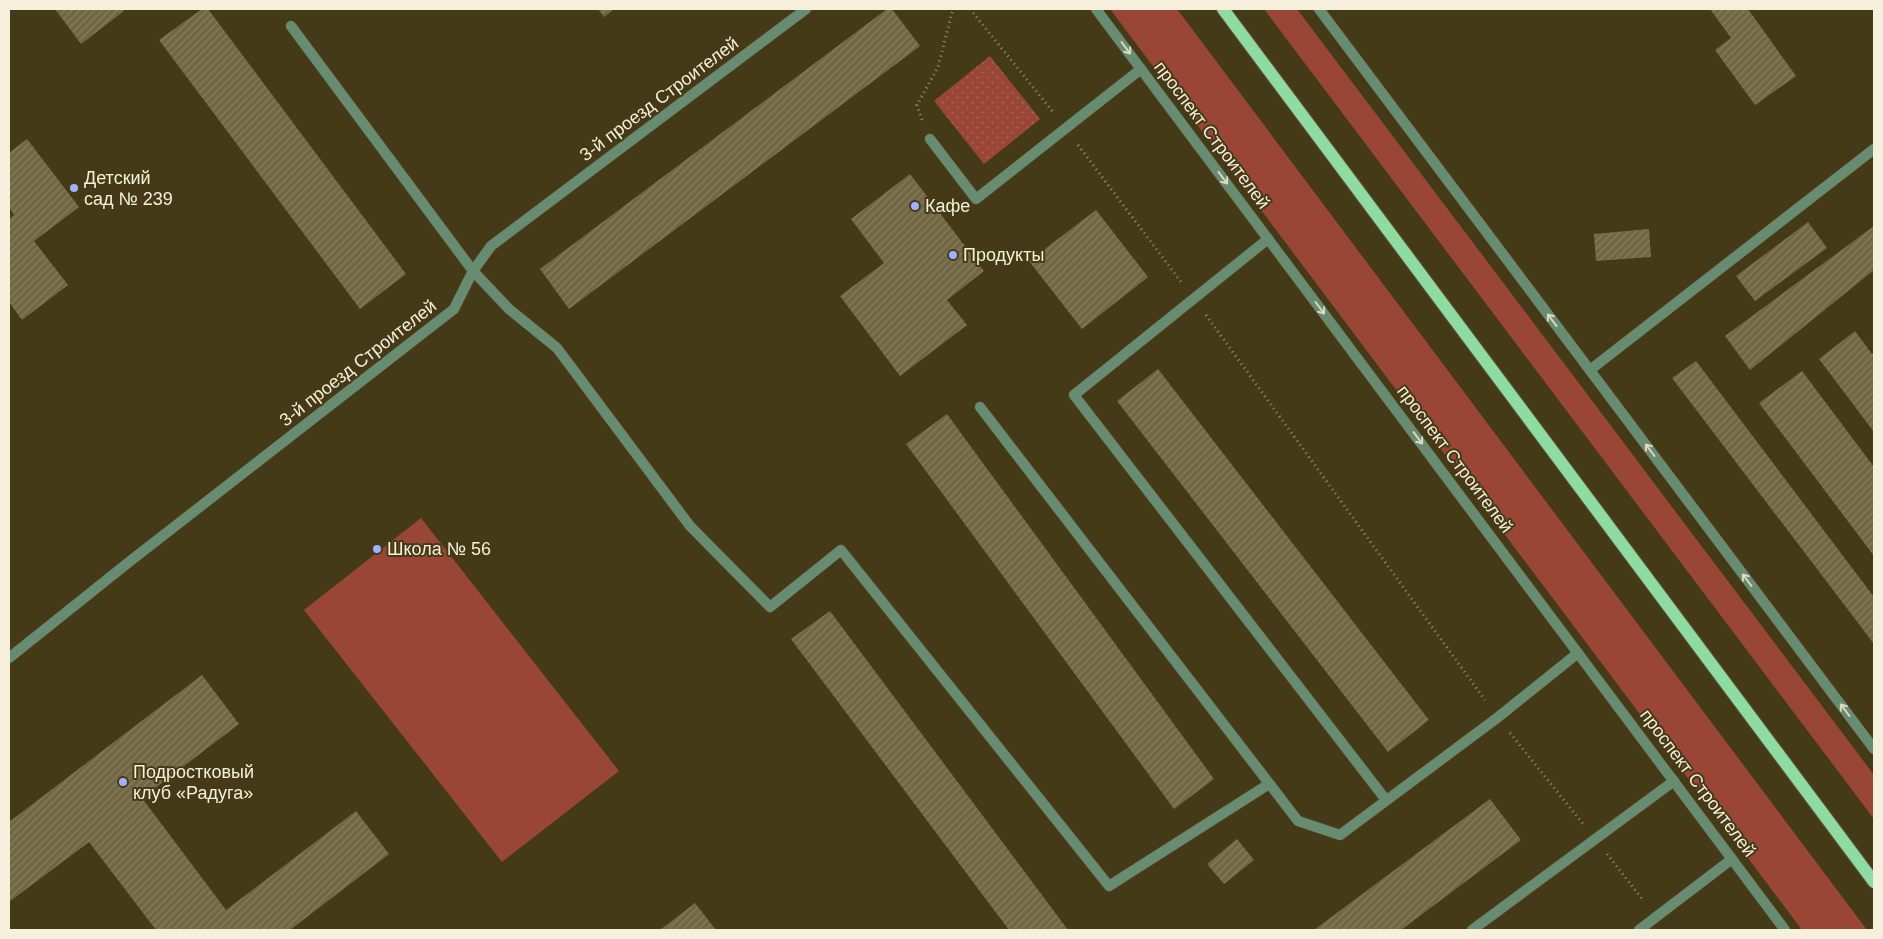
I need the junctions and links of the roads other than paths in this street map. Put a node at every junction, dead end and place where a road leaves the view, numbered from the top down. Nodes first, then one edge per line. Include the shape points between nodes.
1 (806, 9) edge
2 (1096, 9) edge
3 (1223, 9) edge
4 (1319, 9) edge
5 (291, 26) dead end
6 (1141, 69) junction
7 (930, 139) road end
8 (1874, 148) edge
9 (1268, 239) junction
10 (473, 271) junction
11 (1590, 370) junction
12 (980, 408) dead end
13 (1578, 653) junction
14 (9, 658) edge
15 (1874, 749) edge
16 (1674, 781) junction
17 (1269, 784) junction
18 (1386, 800) junction
19 (1732, 859) junction
20 (1874, 882) edge
21 (1472, 930) edge
22 (1639, 930) edge
23 (1786, 930) edge

1 - 10 street, 3-й проезд Строителей via 490,246
2 -> 6 street, проспект Строителей
3 - 20 main road
11 -> 4 street
5 - 10 street
6 - 7 street via 976,199
6 -> 9 street, проспект Строителей
8 - 11 street
9 -> 13 street, проспект Строителей
9 - 18 street via 1074,395
10 - 14 street, 3-й проезд Строителей via 454,309
10 - 17 street via 509,309 557,348 690,526 770,607 841,550 1109,886
15 -> 11 street
12 - 17 street
13 - 16 street, проспект Строителей
13 - 18 street
16 - 19 street, проспект Строителей
16 - 21 street
17 - 18 street via 1298,821 1340,835
19 - 22 street
19 - 23 street, проспект Строителей

